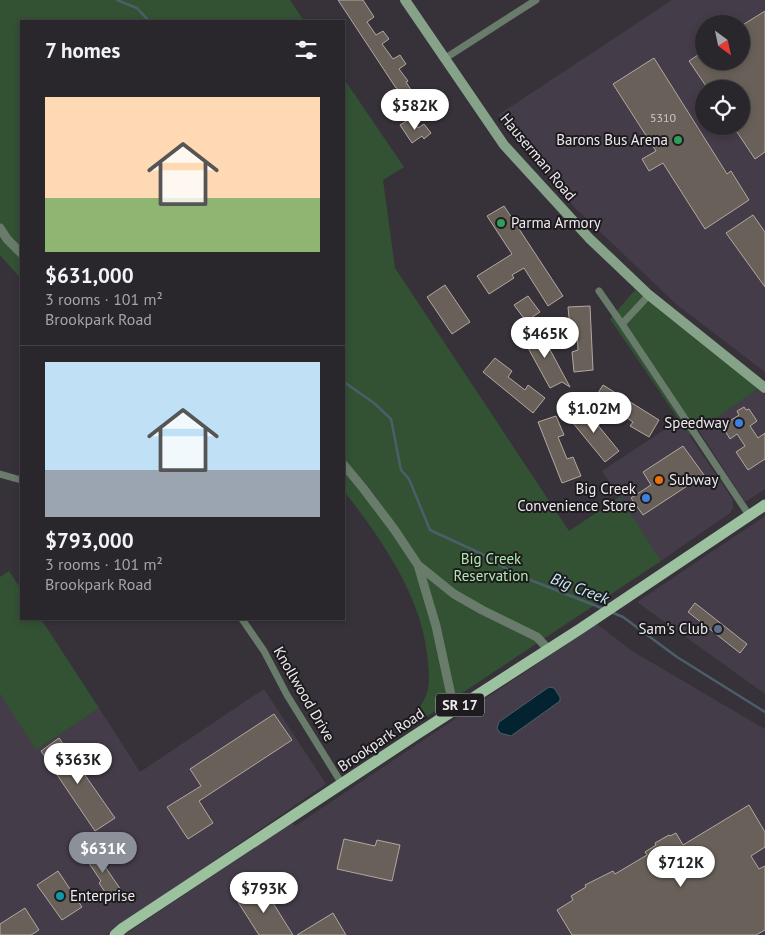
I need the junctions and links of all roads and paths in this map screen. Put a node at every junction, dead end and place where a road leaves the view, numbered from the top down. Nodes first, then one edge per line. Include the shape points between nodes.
1 (405, 0) edge
2 (536, 0) edge
3 (444, 59) junction
4 (0, 228) edge
5 (20, 253) edge
6 (599, 291) dead end
7 (649, 294) junction
8 (622, 324) junction
9 (765, 388) edge
10 (345, 466) edge
11 (0, 474) edge
12 (20, 480) edge
13 (765, 505) edge
14 (750, 515) junction
15 (418, 565) junction
16 (243, 620) edge
17 (548, 648) junction
18 (454, 709) junction
19 (342, 784) junction
20 (115, 935) edge

1 - 3 main road, Hauserman Road
2 - 3 street
3 - 7 main road, Hauserman Road via 504,145 589,238
4 - 5 street
6 - 8 street
7 - 8 street
7 - 9 main road, Hauserman Road
8 - 14 street
10 - 15 street
11 - 12 street
13 - 14 main road, Brookpark Road / SR 17
14 - 17 main road, Brookpark Road / SR 17
15 - 17 street via 454,594 537,637
15 - 18 street via 436,626
16 - 19 street, Knollwood Drive
17 - 18 main road, Brookpark Road / SR 17
18 - 19 main road, Brookpark Road / SR 17
19 - 20 main road, Brookpark Road / SR 17

